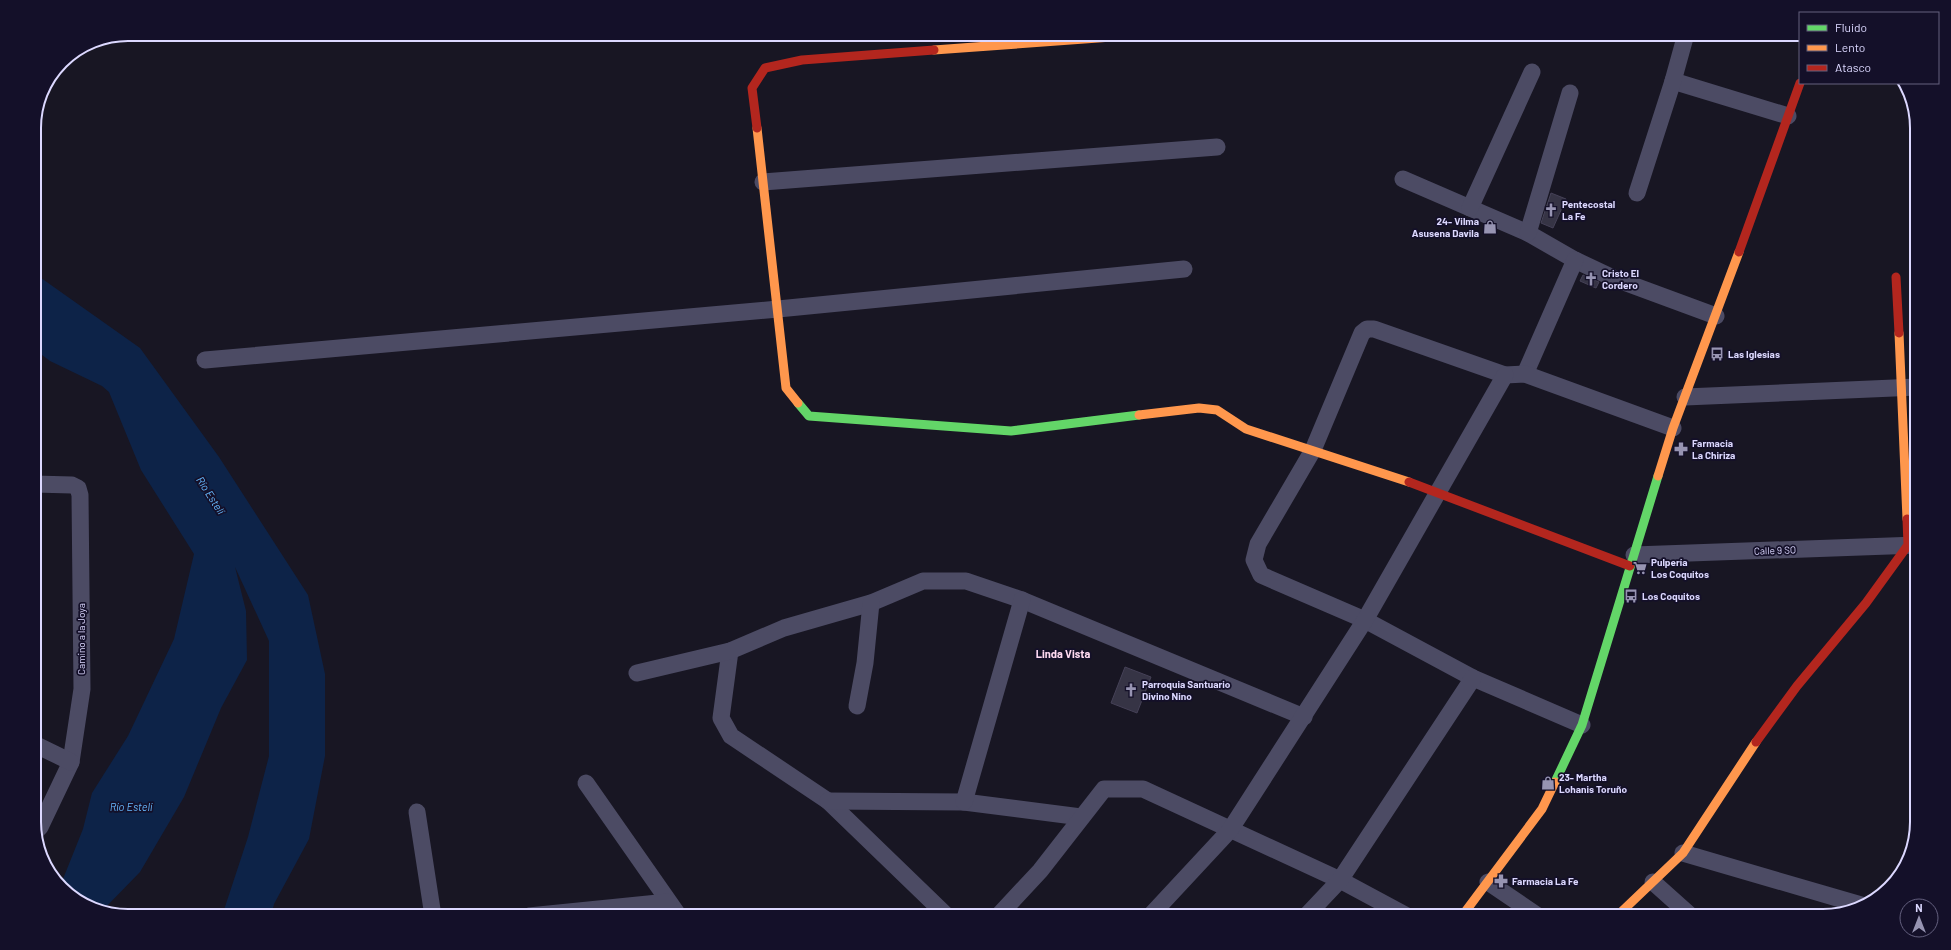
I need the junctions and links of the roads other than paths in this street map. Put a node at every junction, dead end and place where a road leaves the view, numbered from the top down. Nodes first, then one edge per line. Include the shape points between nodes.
1 (1058, 41) edge
2 (1684, 41) edge
3 (1532, 72) dead end
4 (1673, 81) junction
5 (1800, 84) edge
6 (1570, 93) dead end
7 (1788, 116) junction
8 (1217, 147) dead end
9 (1403, 179) dead end
10 (763, 182) junction
11 (1637, 193) dead end
12 (1470, 208) junction
13 (1528, 234) junction
14 (1575, 260) junction
15 (1184, 269) dead end
16 (1896, 277) dead end
17 (778, 309) junction
18 (1716, 316) junction
19 (204, 360) dead end
20 (1525, 374) junction
21 (1505, 375) junction
22 (1909, 387) edge
23 (1685, 396) junction
24 (1673, 428) junction
25 (1910, 440) edge
26 (1313, 450) junction
27 (41, 484) edge
28 (1438, 492) junction
29 (1910, 545) edge
30 (1910, 548) edge
31 (1632, 560) junction
32 (1022, 600) junction
33 (870, 603) junction
34 (1365, 620) junction
35 (730, 651) junction
36 (637, 673) dead end
37 (1472, 678) junction
38 (857, 706) dead end
39 (1304, 717) junction
40 (1582, 725) junction
41 (41, 747) edge
42 (71, 762) junction
43 (586, 783) dead end
44 (828, 801) junction
45 (964, 802) junction
46 (416, 812) dead end
47 (1081, 817) junction
48 (41, 823) edge
49 (1230, 830) junction
50 (1683, 853) junction
51 (1340, 880) junction
52 (1488, 882) junction
53 (1653, 882) junction
54 (668, 902) junction
55 (1855, 902) edge
56 (432, 909) edge
57 (614, 909) edge
58 (674, 909) edge
59 (940, 909) edge
60 (1005, 909) edge
61 (1157, 909) edge
62 (1313, 909) edge
63 (1394, 909) edge
64 (1467, 909) edge
65 (1528, 909) edge
66 (1624, 909) edge
67 (1683, 909) edge

1 - 10 street via 802,60 765,68 752,88
2 - 4 street
3 - 12 street
4 - 7 street
4 - 11 street
5 - 7 street
6 - 13 street
7 - 18 street
8 - 10 street
9 - 12 street
10 - 17 street
12 - 13 street
13 - 14 street
14 - 18 street via 1613,278
14 - 20 street
15 - 17 street
16 - 22 street
17 - 19 street
17 - 26 street via 786,388 809,416 1011,431 1199,408 1217,410 1246,429
18 - 23 street
20 - 21 street
20 - 24 street
21 - 26 street via 1367,328 1362,333
21 - 28 street
22 - 23 street
22 - 25 street
23 - 24 street
24 - 31 street
26 - 28 street
26 - 34 street via 1258,544 1254,560 1261,575
27 - 42 street, Camino a la Joya via 72,485 78,488 80,495 82,689
28 - 31 street
28 - 34 street
29 - 31 street, Calle 9 SO
30 - 50 street via 1797,686 1746,756
31 - 40 street
32 - 33 street via 966,581 923,581
32 - 39 street
32 - 45 street
33 - 35 street via 784,628
33 - 38 street via 865,663
34 - 37 street
34 - 39 street
35 - 36 street
35 - 44 street via 722,718 731,736
37 - 40 street
37 - 51 street
39 - 49 street
40 - 52 street via 1542,809
41 - 42 street
42 - 48 street, Camino a la Joya
43 - 54 street
44 - 45 street
44 - 59 street
45 - 47 street
46 - 56 street
47 - 49 street via 1104,789 1143,789
47 - 60 street via 1040,871
49 - 51 street
49 - 61 street
50 - 53 street
50 - 55 street
51 - 62 street
51 - 63 street
52 - 64 street
52 - 65 street
53 - 66 street
53 - 67 street
54 - 57 street
54 - 58 street

